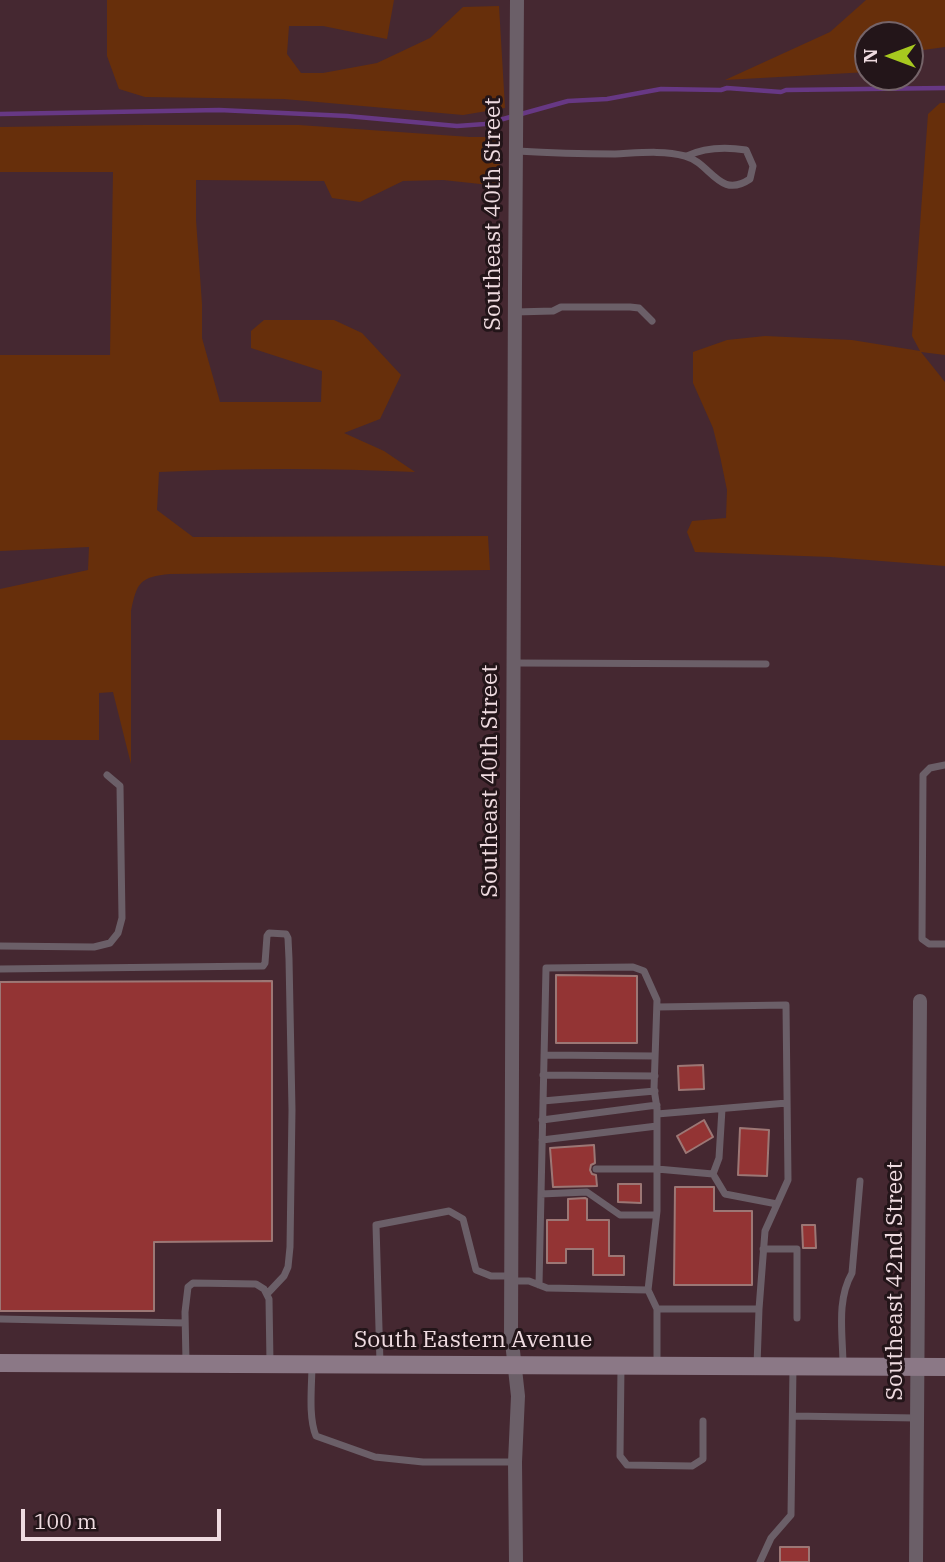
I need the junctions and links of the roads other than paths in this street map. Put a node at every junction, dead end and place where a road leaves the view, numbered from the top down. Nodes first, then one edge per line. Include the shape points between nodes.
1 (517, 0) edge
2 (516, 151) junction
3 (687, 156) junction
4 (514, 312) junction
5 (652, 321) dead end
6 (513, 663) junction
7 (766, 664) dead end
8 (945, 765) edge
9 (107, 775) dead end
10 (945, 944) edge
11 (0, 946) edge
12 (0, 969) edge
13 (919, 1001) dead end
14 (657, 1007) junction
15 (544, 1055) junction
16 (655, 1056) junction
17 (543, 1075) junction
18 (654, 1076) junction
19 (654, 1091) junction
20 (542, 1101) junction
21 (787, 1103) junction
22 (657, 1105) junction
23 (722, 1109) junction
24 (657, 1115) junction
25 (542, 1120) junction
26 (657, 1126) junction
27 (542, 1140) junction
28 (657, 1169) junction
29 (596, 1170) dead end
30 (713, 1174) junction
31 (860, 1181) dead end
32 (541, 1194) junction
33 (777, 1204) junction
34 (656, 1215) junction
35 (764, 1249) junction
36 (511, 1279) junction
37 (539, 1285) junction
38 (648, 1290) junction
39 (267, 1294) junction
40 (657, 1309) junction
41 (760, 1309) junction
42 (797, 1318) dead end
43 (0, 1319) edge
44 (185, 1323) junction
45 (0, 1363) edge
46 (186, 1363) junction
47 (270, 1364) junction
48 (312, 1364) junction
49 (380, 1364) junction
50 (514, 1365) junction
51 (621, 1365) junction
52 (657, 1365) junction
53 (757, 1366) junction
54 (793, 1366) junction
55 (844, 1366) junction
56 (918, 1367) junction
57 (945, 1367) edge
58 (793, 1416) junction
59 (917, 1418) junction
60 (703, 1421) dead end
61 (515, 1462) junction
62 (516, 1562) edge
63 (760, 1562) edge
64 (916, 1562) edge

1 - 2 street, Southeast 40th Street
2 - 3 lane
2 - 4 street, Southeast 40th Street
3 - 3 lane via 722,184 741,185 750,179 753,166 746,150 700,150
4 - 5 lane via 630,307 639,308
4 - 6 street, Southeast 40th Street
6 - 7 lane
6 - 36 street, Southeast 40th Street
8 - 10 lane via 923,775 922,939
9 - 11 lane via 120,786 122,918 118,933 110,943 94,947
12 - 39 lane via 263,966 269,933 286,934 292,1110 290,1247 284,1276
13 - 56 street, Southeast 42nd Street
14 - 15 lane via 644,971 634,967 546,968
14 - 16 lane
14 - 21 lane via 786,1005
15 - 16 lane
15 - 17 lane
16 - 18 lane
17 - 18 lane
17 - 20 lane
18 - 19 lane
19 - 20 lane
19 - 22 lane
20 - 25 lane
21 - 23 lane
21 - 33 lane via 788,1180
22 - 24 lane
22 - 25 lane
23 - 24 lane
23 - 30 lane via 719,1158
24 - 26 lane
25 - 27 lane
26 - 27 lane
26 - 28 lane
27 - 32 lane
28 - 29 lane
28 - 30 lane
28 - 34 lane
30 - 33 lane via 724,1194
31 - 55 lane via 852,1273 843,1296
32 - 34 lane via 587,1192 620,1215
32 - 37 lane
33 - 35 lane via 765,1231
34 - 38 lane
35 - 41 lane
35 - 42 lane via 797,1249
36 - 37 lane
36 - 49 lane via 476,1270 463,1219 449,1211 376,1225
36 - 50 street, Southeast 40th Street
37 - 38 lane
38 - 40 lane
39 - 44 lane via 256,1284 193,1283 188,1287
39 - 47 lane
40 - 41 lane
40 - 52 lane
41 - 53 lane
43 - 44 lane
44 - 46 lane
45 - 46 main road, South Eastern Avenue
46 - 47 main road, South Eastern Avenue
47 - 48 main road, South Eastern Avenue
48 - 49 main road, South Eastern Avenue
48 - 61 lane via 316,1436 375,1457
49 - 50 main road, South Eastern Avenue
50 - 51 main road, South Eastern Avenue
50 - 61 street, Southeast 40th Street via 518,1396
51 - 52 main road, South Eastern Avenue
51 - 60 lane via 620,1456 627,1465 692,1466 703,1460
52 - 53 main road, South Eastern Avenue
53 - 54 main road, South Eastern Avenue
54 - 55 main road, South Eastern Avenue
54 - 58 lane
55 - 56 main road, South Eastern Avenue
56 - 57 main road, South Eastern Avenue
56 - 59 street, Southeast 42nd Street
58 - 59 lane
58 - 63 lane via 791,1515 771,1538
59 - 64 street, Southeast 42nd Street
61 - 62 street, Southeast 40th Street

